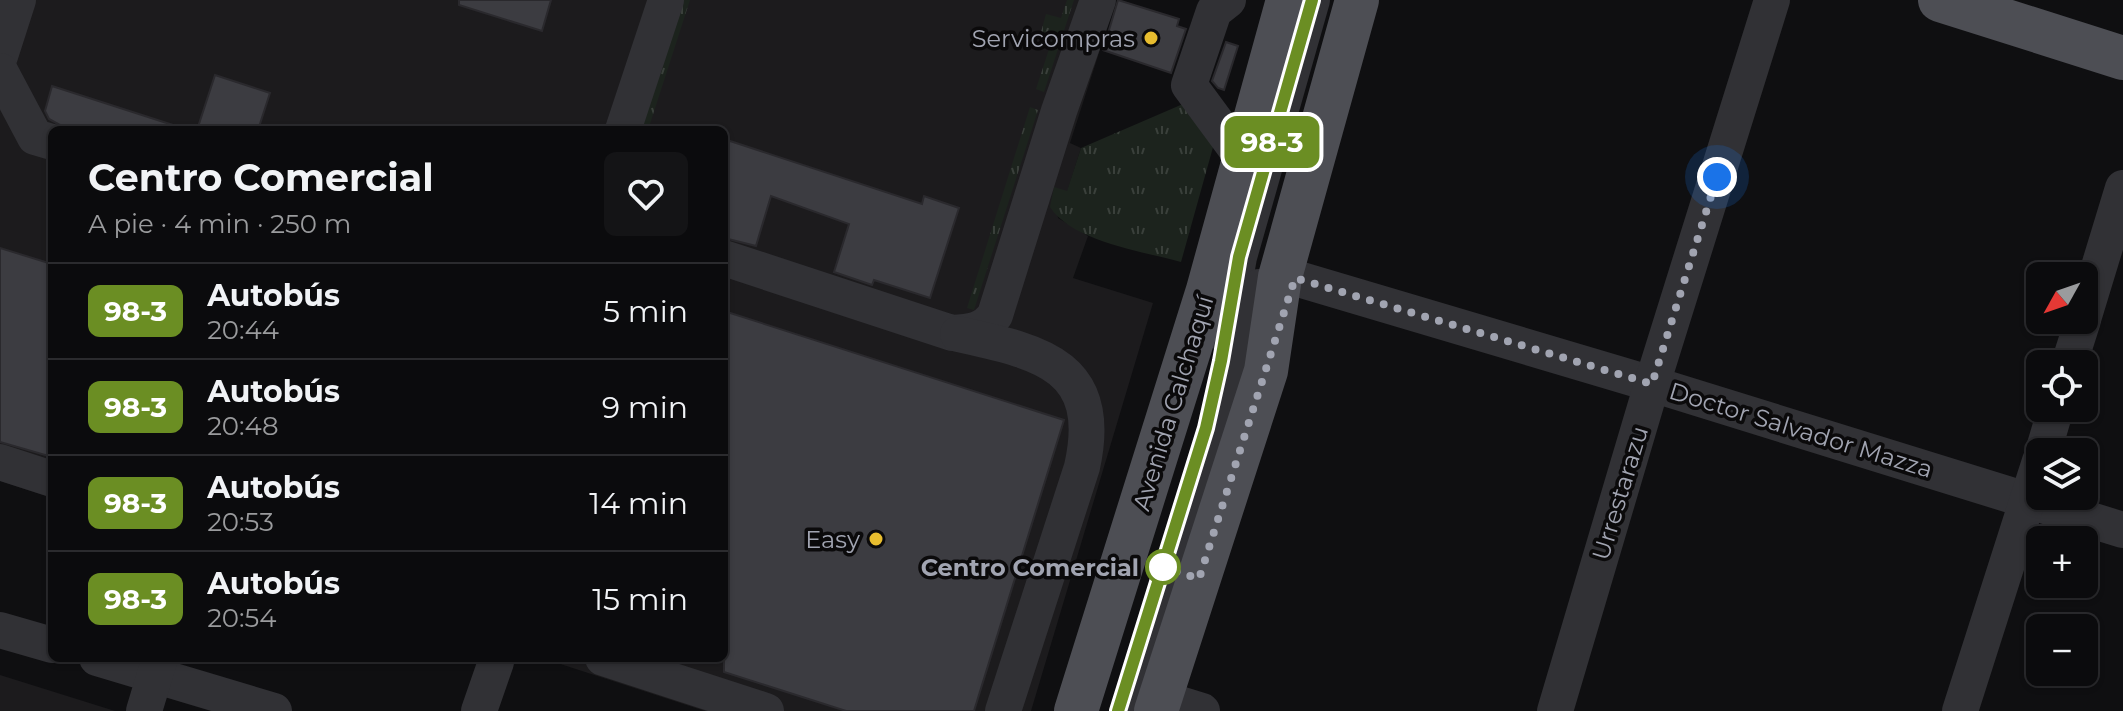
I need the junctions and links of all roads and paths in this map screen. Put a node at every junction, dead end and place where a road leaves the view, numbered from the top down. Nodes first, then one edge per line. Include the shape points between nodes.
1 (18, 0) edge
2 (666, 0) edge
3 (1098, 0) edge
4 (1228, 0) edge
5 (1288, 0) edge
6 (1312, 0) edge
7 (1337, 0) edge
8 (1357, 0) edge
9 (1379, 0) edge
10 (1772, 0) edge
11 (1940, 0) edge
12 (0, 56) edge
13 (2123, 58) edge
14 (0, 71) edge
15 (624, 126) edge
16 (48, 141) edge
17 (1245, 161) junction
18 (2123, 188) edge
19 (728, 259) edge
20 (2098, 269) edge
21 (1308, 282) junction
22 (952, 333) junction
23 (1266, 371) junction
24 (1652, 384) junction
25 (0, 462) edge
26 (48, 478) edge
27 (2026, 499) edge
28 (2026, 506) edge
29 (2060, 510) edge
30 (2123, 530) edge
31 (0, 630) edge
32 (48, 644) edge
33 (128, 662) edge
34 (496, 662) dead end
35 (615, 662) edge
36 (158, 666) edge
37 (1170, 708) edge
38 (144, 711) edge
39 (274, 711) edge
40 (479, 711) edge
41 (766, 711) edge
42 (1003, 711) edge
43 (1076, 711) edge
44 (1118, 711) edge
45 (1555, 711) edge
46 (1960, 711) edge

1 - 12 street
2 - 15 street
3 - 22 street via 995,315 971,332
4 - 17 street via 1214,11 1189,85
5 - 17 main road, Avenida Calchaquí
6 - 44 street via 1239,257 1206,428
7 - 37 street via 1269,244
8 - 23 main road via 1280,277
9 - 21 main road
10 - 24 street, Urrestarazu
11 - 13 main road
14 - 16 street via 35,137
17 - 43 main road, Avenida Calchaquí
18 - 20 street
19 - 22 street
21 - 23 main road
21 - 24 street, Doctor Salvador Mazza
22 - 42 street via 1040,355 1065,373 1083,397 1087,419 1082,467
23 - 37 main road
24 - 27 street, Doctor Salvador Mazza
24 - 45 street, Urrestarazu
25 - 26 street
28 - 46 street
29 - 30 street, Doctor Salvador Mazza
31 - 32 street
33 - 36 street
34 - 40 street
35 - 41 street
36 - 38 street
36 - 39 street

